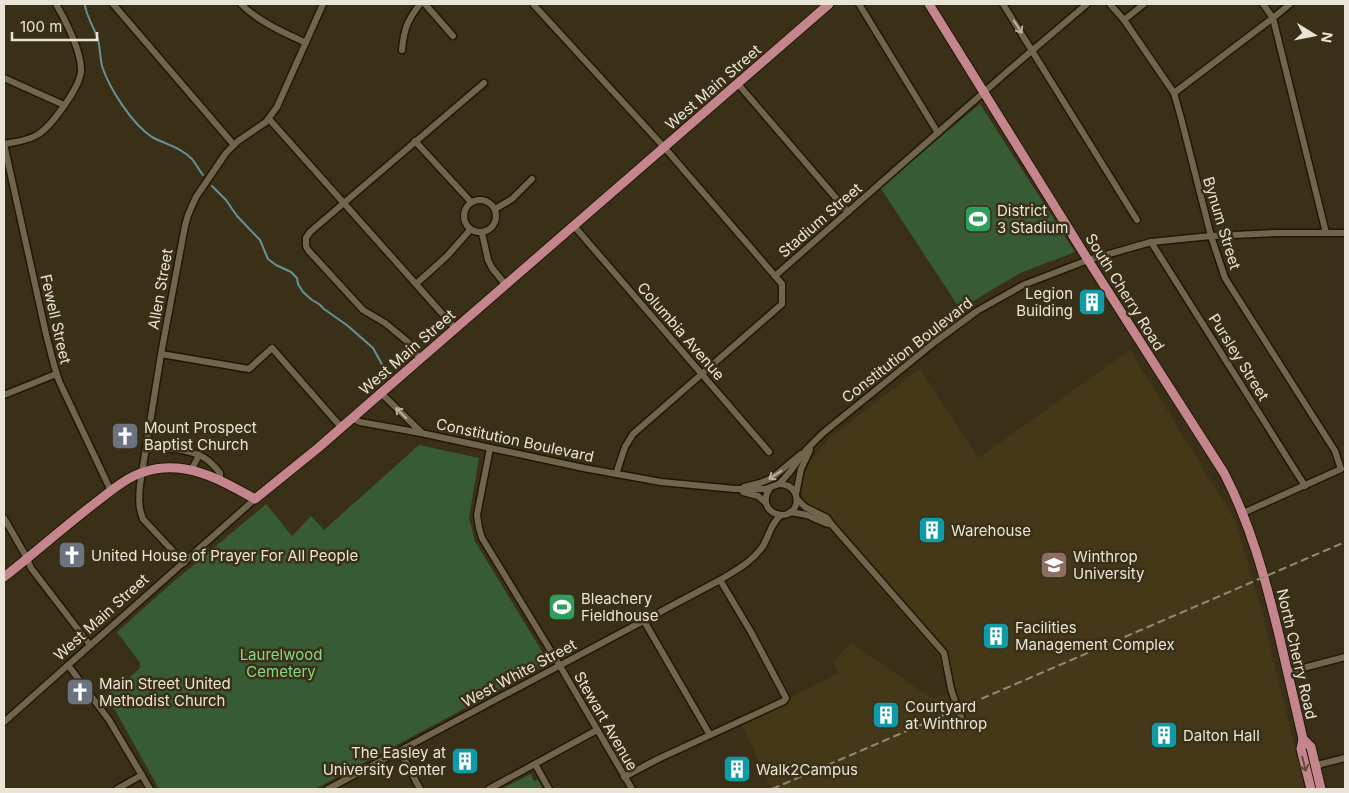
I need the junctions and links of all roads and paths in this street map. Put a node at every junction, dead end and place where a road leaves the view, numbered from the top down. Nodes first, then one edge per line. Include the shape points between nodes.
1 (56, 4) edge
2 (113, 4) edge
3 (241, 4) edge
4 (323, 4) edge
5 (420, 4) edge
6 (426, 4) edge
7 (533, 4) edge
8 (859, 4) edge
9 (929, 4) edge
10 (1003, 4) edge
11 (1087, 4) edge
12 (1110, 4) edge
13 (1144, 4) edge
14 (1263, 4) edge
15 (1290, 4) edge
16 (824, 6) edge
17 (1273, 18) junction
18 (1124, 20) junction
19 (453, 36) dead end
20 (306, 43) junction
21 (402, 50) dead end
22 (1033, 50) junction
23 (4, 78) edge
24 (484, 83) dead end
25 (738, 84) junction
26 (985, 92) junction
27 (1174, 93) junction
28 (64, 105) junction
29 (269, 119) junction
30 (938, 133) junction
31 (415, 141) junction
32 (4, 144) edge
33 (234, 145) junction
34 (664, 147) junction
35 (532, 179) dead end
36 (471, 202) junction
37 (344, 204) junction
38 (494, 209) junction
39 (848, 212) junction
40 (1137, 220) dead end
41 (574, 226) junction
42 (470, 230) junction
43 (482, 232) junction
44 (1326, 233) junction
45 (1345, 233) edge
46 (1211, 236) junction
47 (1151, 242) junction
48 (1088, 260) junction
49 (775, 276) junction
50 (416, 284) junction
51 (505, 284) junction
52 (455, 328) junction
53 (162, 354) junction
54 (420, 359) junction
55 (56, 374) junction
56 (702, 374) junction
57 (381, 393) junction
58 (4, 395) edge
59 (351, 418) junction
60 (341, 427) junction
61 (421, 433) junction
62 (813, 444) junction
63 (146, 446) junction
64 (490, 448) junction
65 (806, 450) junction
66 (769, 452) dead end
67 (200, 455) junction
68 (191, 471) junction
69 (142, 472) junction
70 (616, 474) junction
71 (220, 481) junction
72 (779, 484) junction
73 (1305, 486) junction
74 (770, 488) junction
75 (736, 489) junction
76 (111, 491) junction
77 (796, 496) junction
78 (255, 499) junction
79 (768, 506) junction
80 (790, 512) junction
81 (1243, 513) junction
82 (780, 515) junction
83 (4, 518) edge
84 (830, 524) junction
85 (766, 540) junction
86 (27, 558) junction
87 (184, 563) junction
88 (4, 577) edge
89 (1265, 577) joint
90 (720, 580) junction
91 (644, 621) junction
92 (90, 645) junction
93 (1345, 658) edge
94 (68, 665) junction
95 (560, 666) junction
96 (1288, 672) junction
97 (4, 722) edge
98 (964, 724) dead end
99 (597, 730) junction
100 (710, 735) junction
101 (1303, 739) junction
102 (400, 751) junction
103 (1345, 758) edge
104 (535, 764) junction
105 (1315, 769) junction
106 (142, 775) junction
107 (624, 776) junction
108 (117, 789) edge
109 (150, 789) edge
110 (328, 789) edge
111 (420, 789) edge
112 (488, 789) edge
113 (549, 789) edge
114 (632, 789) edge
115 (1311, 789) edge
116 (1321, 789) edge

1 - 28 street via 76,46 82,72
2 - 33 street
3 - 20 street via 252,15
4 - 20 street, Allen Street
5 - 21 street via 409,18
6 - 19 street
7 - 34 street
8 - 30 street
9 - 26 main road, South Cherry Road
10 -> 22 street
11 - 22 street, Stadium Street
12 - 18 street, Bynum Street
13 - 18 street
14 - 17 street
15 - 17 street
16 - 25 main road, West Main Street
17 - 27 street
17 - 44 street
18 - 27 street, Bynum Street
20 - 29 street, Allen Street
22 - 26 street, Stadium Street
22 - 40 street
23 - 28 street
24 - 31 street
25 - 34 main road, West Main Street
25 - 39 street
26 - 30 street, Stadium Street
26 - 48 main road, South Cherry Road
27 - 46 street, Bynum Street
28 - 32 street via 38,135
29 - 33 street, Allen Street
29 - 37 street
30 - 39 street, Stadium Street
31 - 36 street
31 - 37 street
32 - 55 street, Fewell Street
33 - 53 street, Allen Street via 202,187 188,215
34 - 41 main road, West Main Street
34 - 49 street
35 - 38 street via 512,199
36 - 38 street via 484,200
36 - 42 street via 464,212
37 - 50 street
37 - 54 street via 310,232 306,246 363,310 408,342
38 - 43 street via 496,220 493,226
39 - 49 street, Stadium Street
41 - 51 main road, West Main Street
41 - 56 street, Columbia Avenue
42 - 43 street
42 - 50 street
43 - 51 street via 488,260
44 - 45 street, Constitution Boulevard
44 - 46 street, Constitution Boulevard
46 - 47 street, Constitution Boulevard
46 - 73 street, Bynum Street via 1225,278 1335,451 1341,469
47 - 48 street, Constitution Boulevard
47 - 73 street, Pursley Street
48 - 62 street, Constitution Boulevard via 1023,285 970,316 876,389
48 - 81 main road, South Cherry Road via 1224,473
49 - 56 street, Stadium Street via 782,284 782,304
50 - 52 street
51 - 52 main road, West Main Street
52 - 54 main road, West Main Street
53 - 60 street via 249,369 272,348
53 - 63 street, Allen Street
54 - 57 main road, West Main Street
55 - 58 street
55 - 76 street, Fewell Street
56 - 66 street, Columbia Avenue
56 - 70 street, Stadium Street via 633,434
57 - 59 main road, West Main Street
61 -> 57 street
59 - 60 main road, West Main Street
59 - 61 street, Constitution Boulevard
60 - 78 main road, West Main Street
61 - 64 street, Constitution Boulevard
62 - 65 street, Constitution Boulevard
62 - 77 street, Constitution Boulevard via 801,469
63 - 67 street
63 - 69 street, Allen Street
64 - 70 street, Constitution Boulevard
64 - 95 street, Stewart Avenue via 478,506 479,528 487,547
65 - 72 street, Constitution Boulevard
65 -> 75 street via 772,478
67 - 68 street
67 - 71 street via 220,474
68 - 69 main road via 169,468
68 - 71 main road
69 - 76 main road
69 - 87 street, Allen Street via 139,510 143,519
70 - 75 street, Constitution Boulevard
71 - 78 main road
72 - 74 street, Constitution Boulevard
72 - 77 street via 789,486
73 - 81 street
74 - 75 street, Constitution Boulevard
74 - 79 street via 766,498
75 - 79 street, Constitution Boulevard via 758,496
76 - 86 main road
77 - 80 street, Constitution Boulevard via 796,504
77 - 84 street via 805,508 827,518
78 - 87 street, West Main Street
79 - 82 street, Constitution Boulevard
79 - 85 street, West White Street via 770,520
80 - 82 street
80 - 84 street
81 - 89 main road, South Cherry Road
82 - 85 street, West White Street
83 - 86 street
84 - 98 street via 944,653
85 - 90 street, West White Street via 747,564
86 - 88 main road
86 - 92 street via 31,568
87 - 92 street, West Main Street
89 - 96 main road, North Cherry Road
90 - 91 street, West White Street
90 - 100 street via 786,698
91 - 95 street, West White Street
91 - 100 street
92 - 94 street, West Main Street
93 - 96 street
94 - 97 street, West Main Street
94 - 106 street via 109,720
95 - 99 street, Stewart Avenue
95 - 102 street, West White Street
96 - 101 main road, North Cherry Road
99 - 104 street
99 - 107 street, Stewart Avenue
100 - 107 street
101 - 105 main road, North Cherry Road via 1311,747
101 -> 115 main road, North Cherry Road via 1300,749
102 - 110 street, West White Street
102 - 111 street
103 - 105 street via 1321,764
104 - 112 street
104 - 113 street
105 - 116 main road, North Cherry Road
106 - 108 street
106 - 109 street
107 - 114 street, Stewart Avenue

